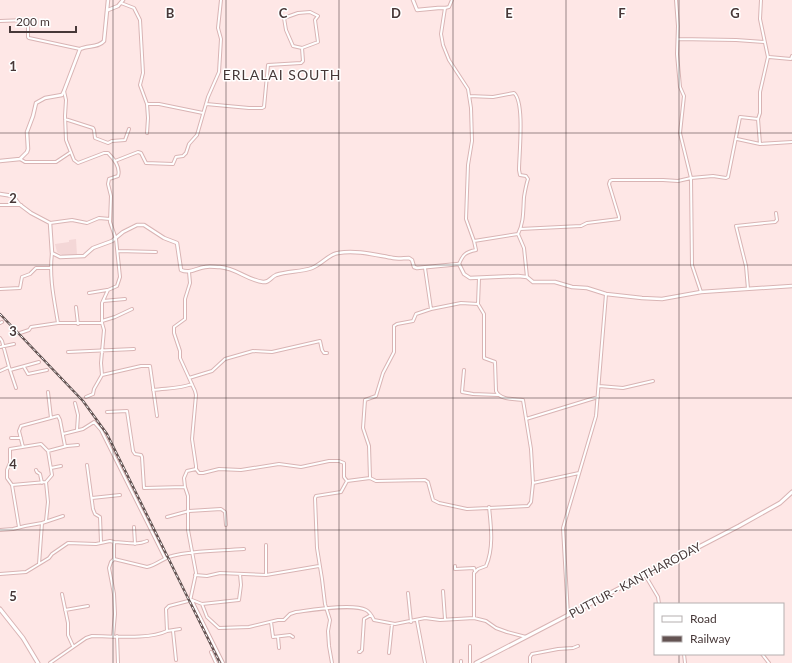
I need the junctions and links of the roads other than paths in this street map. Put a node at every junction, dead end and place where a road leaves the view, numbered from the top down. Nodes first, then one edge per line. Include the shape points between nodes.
1 (108, 0) edge
2 (221, 0) edge
3 (413, 0) edge
4 (452, 0) edge
5 (676, 0) edge
6 (761, 0) edge
7 (122, 1) edge
8 (445, 8) junction
9 (108, 10) junction
10 (0, 22) edge
11 (678, 39) junction
12 (764, 42) junction
13 (302, 48) junction
14 (80, 49) junction
15 (792, 56) edge
16 (768, 57) junction
17 (64, 91) junction
18 (469, 96) junction
19 (147, 104) junction
20 (206, 104) junction
21 (203, 114) junction
22 (65, 119) junction
23 (758, 119) junction
24 (129, 129) dead end
25 (147, 133) dead end
26 (737, 139) junction
27 (792, 142) edge
28 (760, 144) junction
29 (71, 152) junction
30 (20, 159) junction
31 (0, 161) edge
32 (115, 161) junction
33 (691, 178) junction
34 (0, 194) edge
35 (0, 205) edge
36 (21, 205) junction
37 (776, 213) dead end
38 (110, 219) junction
39 (50, 223) junction
40 (520, 229) junction
41 (518, 234) junction
42 (116, 239) junction
43 (474, 241) junction
44 (118, 251) junction
45 (156, 252) dead end
46 (52, 253) junction
47 (459, 264) junction
48 (425, 267) junction
49 (51, 268) junction
50 (189, 272) junction
51 (527, 277) junction
52 (479, 278) junction
53 (792, 286) edge
54 (0, 289) edge
55 (748, 289) junction
56 (108, 290) junction
57 (701, 292) junction
58 (89, 293) dead end
59 (606, 294) junction
60 (125, 299) dead end
61 (103, 301) junction
62 (478, 304) junction
63 (76, 307) dead end
64 (132, 308) dead end
65 (431, 309) junction
66 (102, 322) junction
67 (58, 323) junction
68 (78, 324) junction
69 (20, 333) dead end
70 (0, 338) edge
71 (14, 344) dead end
72 (0, 347) edge
73 (4, 347) junction
74 (134, 349) dead end
75 (68, 352) dead end
76 (101, 352) junction
77 (326, 353) dead end
78 (39, 362) dead end
79 (9, 367) junction
80 (24, 367) junction
81 (10, 370) junction
82 (47, 370) dead end
83 (464, 370) dead end
84 (0, 371) edge
85 (102, 375) junction
86 (189, 378) junction
87 (653, 381) dead end
88 (192, 384) junction
89 (599, 386) junction
90 (16, 388) dead end
91 (153, 390) junction
92 (48, 392) dead end
93 (499, 395) junction
94 (86, 396) dead end
95 (598, 397) junction
96 (75, 403) dead end
97 (107, 412) dead end
98 (156, 416) dead end
99 (51, 418) junction
100 (526, 419) junction
101 (76, 430) junction
102 (63, 434) junction
103 (11, 438) dead end
104 (21, 438) junction
105 (78, 445) dead end
106 (23, 447) junction
107 (65, 447) junction
108 (48, 451) junction
109 (87, 465) dead end
110 (61, 466) dead end
111 (52, 468) junction
112 (196, 469) junction
113 (36, 470) dead end
114 (579, 473) junction
115 (370, 478) junction
116 (347, 481) junction
117 (46, 482) junction
118 (42, 483) junction
119 (533, 483) junction
120 (12, 485) junction
121 (184, 487) junction
122 (792, 492) edge
123 (120, 495) dead end
124 (92, 498) junction
125 (489, 507) junction
126 (189, 511) junction
127 (63, 516) dead end
128 (167, 517) dead end
129 (46, 521) junction
130 (42, 523) junction
131 (226, 525) dead end
132 (19, 527) junction
133 (134, 527) dead end
134 (0, 530) edge
135 (147, 541) dead end
136 (101, 542) junction
137 (114, 542) junction
138 (135, 544) junction
139 (266, 545) dead end
140 (244, 549) dead end
141 (193, 552) junction
142 (165, 558) junction
143 (114, 559) junction
144 (39, 564) junction
145 (319, 566) junction
146 (454, 566) dead end
147 (475, 571) junction
148 (0, 574) edge
149 (240, 574) junction
150 (266, 575) junction
151 (644, 575) junction
152 (195, 576) junction
153 (443, 592) dead end
154 (62, 594) dead end
155 (408, 594) dead end
156 (191, 601) junction
157 (659, 603) edge
158 (202, 604) junction
159 (88, 606) dead end
160 (326, 609) junction
161 (0, 610) edge
162 (65, 610) junction
163 (371, 615) junction
164 (568, 615) junction
165 (474, 618) junction
166 (445, 619) junction
167 (416, 621) junction
168 (271, 622) junction
169 (411, 622) junction
170 (392, 624) junction
171 (180, 629) dead end
172 (167, 631) junction
173 (174, 631) junction
174 (113, 636) junction
175 (117, 636) junction
176 (278, 637) junction
177 (293, 637) dead end
178 (526, 637) junction
179 (73, 646) junction
180 (470, 646) dead end
181 (578, 646) dead end
182 (279, 648) dead end
183 (211, 652) dead end
184 (359, 652) dead end
185 (389, 654) dead end
186 (763, 655) edge
187 (176, 660) dead end
188 (38, 663) edge
189 (50, 663) edge
190 (118, 663) edge
191 (216, 663) edge
192 (223, 663) edge
193 (332, 663) edge
194 (425, 663) edge
195 (470, 663) edge
196 (476, 663) edge
197 (530, 663) edge
198 (769, 663) edge

1 - 9 street
2 - 20 street via 218,28 221,39 221,65
3 - 8 street via 417,10
4 - 8 street via 449,7
5 - 11 street
6 - 12 street via 760,19
7 - 9 street via 118,6
7 - 19 street via 134,8 140,20 143,73 140,86
8 - 18 street via 441,34 443,45 449,60 468,89
9 - 14 street via 102,44
10 - 14 street via 26,20 29,38
11 - 12 street
11 - 33 street via 680,87 684,96 680,133
12 - 16 street
13 - 13 street via 293,46 284,18 310,12 318,16 315,20 318,42
13 - 20 street via 303,61 300,64 268,65 264,107
14 - 17 street
15 - 16 street via 791,59
16 - 23 street via 760,92
17 - 22 street
17 - 30 street via 62,95 45,98 36,103 26,132 28,149
18 - 40 street via 517,96 521,117 519,170 520,175 528,178
18 - 43 street via 472,141 468,165 466,219
19 - 21 street via 159,104
19 - 25 street
20 - 21 street
21 - 32 street via 197,135 189,144 186,153 176,157 173,164 146,163 138,152
22 - 24 street via 93,128 95,138 108,143 125,140
22 - 29 street via 66,140
23 - 26 street via 740,116
23 - 28 street
26 - 28 street
26 - 33 street via 728,177
27 - 28 street
29 - 30 street via 56,162 25,162
29 - 32 street via 78,163 104,153
30 - 31 street
32 - 38 street via 119,174 108,181 111,196
33 - 40 street via 678,181 612,180 609,184 619,219 581,226
33 - 57 street via 692,265
34 - 36 street via 13,196
35 - 36 street
36 - 39 street
37 - 55 street via 775,222 736,226 746,266
38 - 39 street via 99,218 87,223 72,220
38 - 42 street
39 - 46 street
40 - 41 street
41 - 43 street
41 - 51 street via 524,248
42 - 44 street
42 - 46 street via 92,248 84,256 60,257
42 - 50 street via 137,225 144,225 177,243 180,268
43 - 47 street via 476,250 464,254
44 - 45 street
44 - 56 street via 119,282 117,286
46 - 49 street
47 - 48 street
47 - 52 street via 466,277
48 - 50 street via 414,267 409,258 353,252 332,255 313,268 275,275 267,282 242,275 226,267 206,266
48 - 65 street
49 - 54 street via 36,268 22,277 20,288
49 - 67 street
50 - 86 street via 185,319 174,327 180,358
51 - 52 street
51 - 59 street via 533,282 555,282
52 - 62 street
53 - 55 street
55 - 57 street
56 - 58 street
56 - 61 street
57 - 59 street via 662,299
59 - 89 street
60 - 61 street
61 - 66 street
62 - 65 street via 461,303
62 - 93 street via 484,314 484,358 495,362 496,391
63 - 68 street
64 - 66 street
65 - 115 street via 416,314 413,321 394,326 394,352 383,373 376,396 365,400 362,428 369,446
66 - 68 street
66 - 76 street via 104,330
67 - 68 street
67 - 69 street via 32,327
70 - 73 street
71 - 73 street
72 - 73 street
73 - 79 street
74 - 76 street
75 - 76 street
76 - 85 street
77 - 86 street via 322,350 320,341 272,352 253,350 225,358 212,370
78 - 80 street
79 - 81 street
79 - 84 street
80 - 81 street
80 - 82 street via 28,374
81 - 90 street
83 - 93 street via 462,392
85 - 91 street via 148,366
85 - 94 street via 93,394
86 - 88 street
87 - 89 street via 623,388
88 - 91 street
88 - 112 street via 196,395 192,440
89 - 95 street
91 - 98 street
92 - 99 street
93 - 100 street via 523,400
95 - 100 street
95 - 114 street via 596,416
96 - 101 street via 78,415
97 - 121 street via 128,411 133,451 142,457 144,488
99 - 102 street via 59,417
99 - 104 street via 21,426
100 - 119 street
101 - 102 street
101 - 142 street via 94,422 101,430
102 - 107 street
103 - 104 street
104 - 106 street
105 - 107 street
106 - 108 street via 41,444
106 - 120 street via 10,449 7,478
107 - 108 street
108 - 111 street
109 - 124 street
110 - 111 street
111 - 117 street via 52,474
112 - 116 street via 203,474 219,469 241,470 279,464 301,467 339,461 344,463 344,477
112 - 121 street via 187,471
113 - 118 street
114 - 119 street
114 - 164 street via 563,528
115 - 116 street
115 - 125 street via 376,481 425,480 434,500 439,503 467,508
116 - 145 street via 341,492 315,498
117 - 118 street
117 - 129 street
118 - 120 street
119 - 125 street via 531,502 528,506
120 - 132 street
121 - 126 street via 188,496
122 - 151 main road, PUTTUR - KANTHARODAY via 780,503
123 - 124 street
124 - 136 street via 95,514 100,517
125 - 147 street via 492,534 490,552 486,566
126 - 128 street
126 - 131 street via 223,510
126 - 141 street via 188,530
127 - 129 street
129 - 130 street
130 - 132 street
130 - 144 street
132 - 134 street
133 - 138 street
135 - 138 street
136 - 137 street
136 - 144 street via 68,543
137 - 138 street
137 - 143 street
139 - 150 street
140 - 141 street
141 - 142 street
141 - 152 street
142 - 143 street via 147,567
143 - 174 street via 109,568 114,594
144 - 148 street via 26,572
145 - 150 street
145 - 160 street
146 - 147 street via 455,569 474,568
147 - 165 street
149 - 150 street
149 - 152 street
149 - 158 street via 239,600
151 - 157 street via 658,597
151 - 164 main road, PUTTUR - KANTHARODAY
152 - 156 street
153 - 166 street
154 - 162 street
155 - 169 street
156 - 158 street
156 - 172 street via 167,608
156 - 192 street
158 - 168 street via 207,617 219,628 249,627
159 - 162 street
160 - 163 street via 365,609
160 - 168 street via 296,612 284,620
160 - 193 street via 330,620 328,631
161 - 188 main road via 23,638
162 - 179 street via 68,635
163 - 170 street via 374,620
163 - 184 street via 364,619 362,650
164 - 178 main road, PUTTUR - KANTHARODAY
165 - 166 street
165 - 178 street
166 - 167 street via 425,618
167 - 169 street
167 - 194 street
168 - 176 street via 272,636
169 - 170 street
170 - 185 street
171 - 173 street
172 - 173 street
172 - 175 street via 147,636
173 - 187 street
174 - 175 street
174 - 179 street via 92,636
175 - 190 street
176 - 177 street
176 - 182 street
178 - 196 main road, PUTTUR - KANTHARODAY
179 - 189 street
180 - 195 street
181 - 197 street via 532,654
183 - 191 street
186 - 198 street

